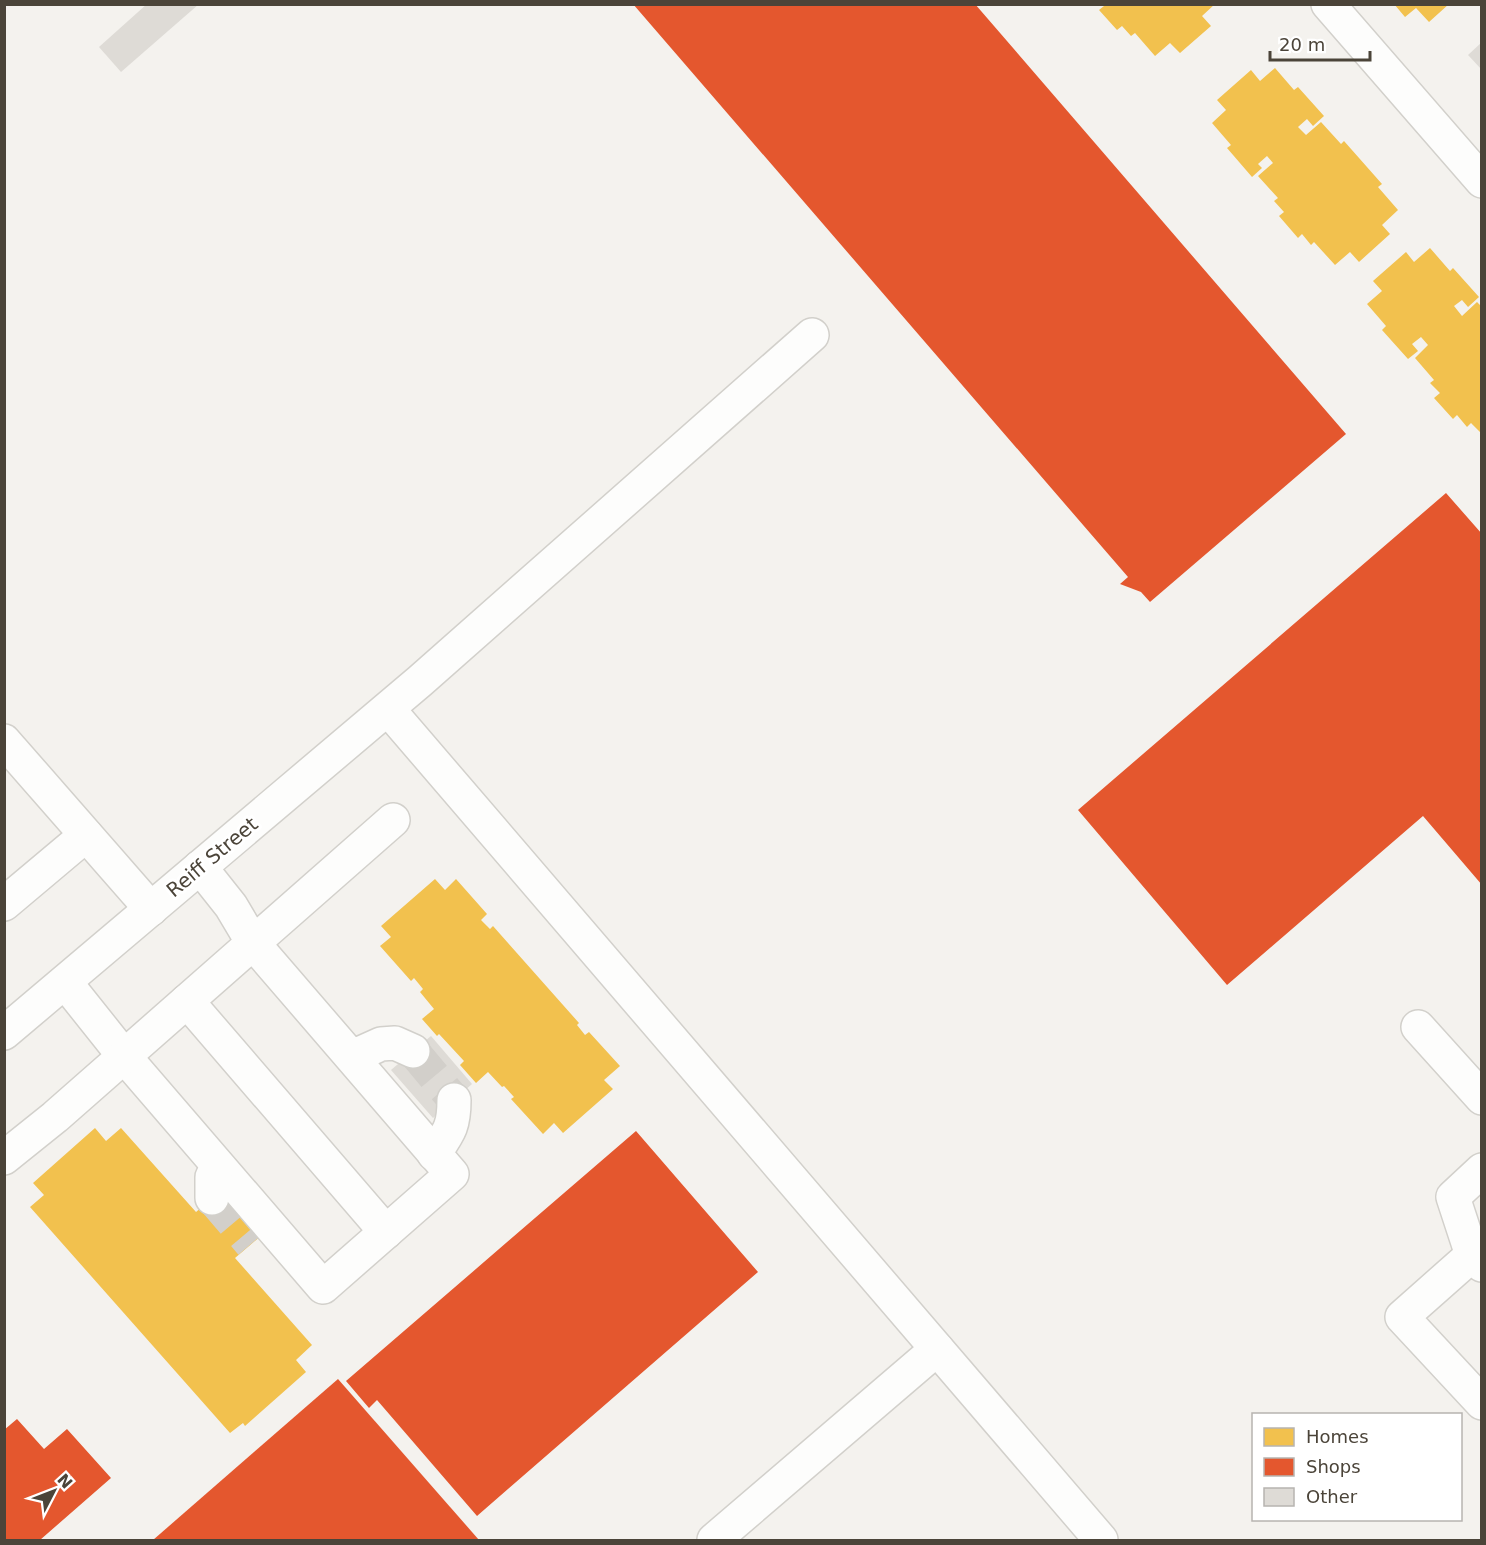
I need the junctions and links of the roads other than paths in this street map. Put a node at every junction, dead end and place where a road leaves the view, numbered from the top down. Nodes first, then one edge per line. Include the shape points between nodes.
1 (1328, 4) edge
2 (1482, 181) edge
3 (812, 335) dead end
4 (388, 709) junction
5 (4, 741) edge
6 (393, 820) dead end
7 (86, 835) junction
8 (200, 867) junction
9 (4, 904) edge
10 (151, 909) junction
11 (253, 943) junction
12 (65, 982) junction
13 (187, 1001) junction
14 (1418, 1027) dead end
15 (4, 1033) edge
16 (413, 1051) tunnel mouth
17 (124, 1056) junction
18 (352, 1058) junction
19 (1482, 1098) edge
20 (454, 1100) dead end
21 (434, 1154) junction
22 (4, 1158) edge
23 (218, 1166) junction
24 (1482, 1170) edge
25 (212, 1198) dead end
26 (386, 1232) junction
27 (1477, 1260) edge
28 (937, 1349) junction
29 (1482, 1403) edge
30 (714, 1540) edge
31 (1101, 1540) edge

1 - 2 street
3 - 4 street, Reiff Street
4 - 8 street, Reiff Street
4 - 28 street
5 - 7 street
6 - 11 street
7 - 9 street
7 - 10 street
8 - 10 street, Reiff Street
8 - 11 street via 231,906
10 - 12 street, Reiff Street
11 - 13 street
11 - 18 street
12 - 15 street, Reiff Street
12 - 17 street
13 - 17 street
13 - 26 street
14 - 19 street
16 - 18 street via 395,1043 381,1044
17 - 22 street
17 - 23 street
18 - 21 street
20 - 21 street via 449,1132
21 - 26 street via 452,1174
23 - 25 street via 212,1177
23 - 26 street via 267,1242 323,1287
24 - 27 street via 1453,1197
27 - 29 street via 1402,1317
28 - 30 street
28 - 31 street

